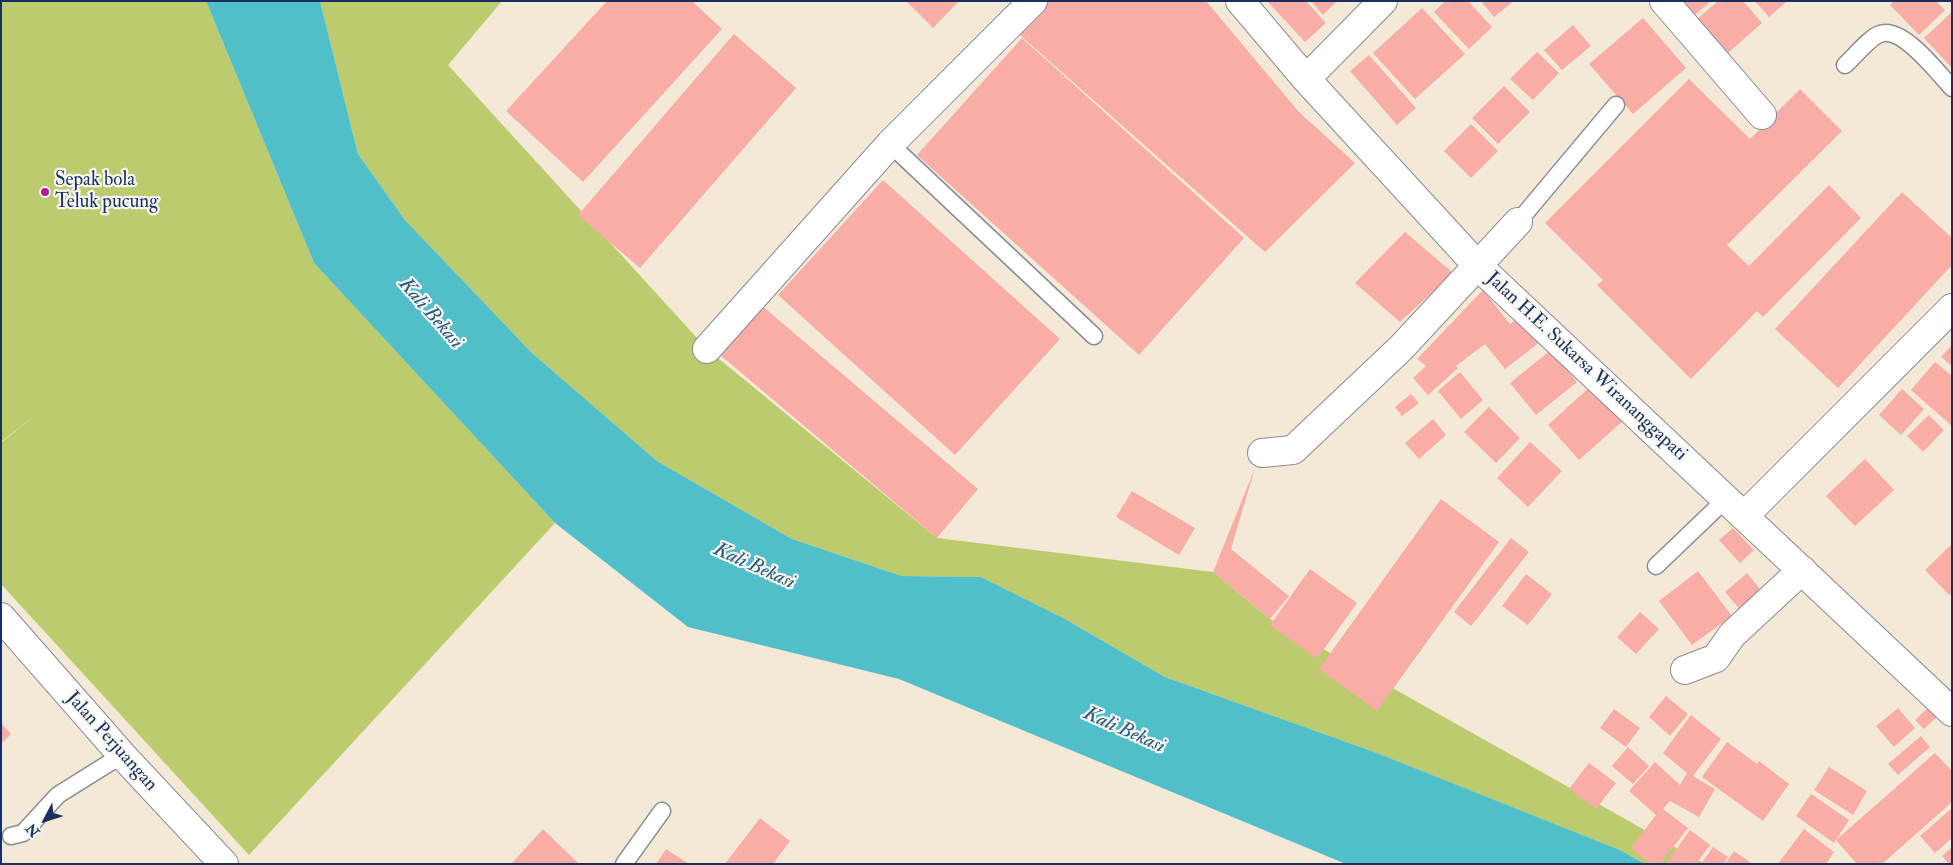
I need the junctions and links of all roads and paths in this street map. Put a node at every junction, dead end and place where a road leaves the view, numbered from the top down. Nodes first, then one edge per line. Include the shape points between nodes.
1 (1033, 1) edge
2 (1240, 1) edge
3 (1383, 1) edge
4 (1664, 1) edge
5 (1845, 65) dead end
6 (1306, 79) junction
7 (1952, 88) edge
8 (1616, 105) dead end
9 (1762, 115) dead end
10 (890, 144) junction
11 (1518, 222) joint
12 (1478, 265) junction
13 (1952, 308) edge
14 (1094, 336) dead end
15 (706, 349) dead end
16 (1262, 453) dead end
17 (1735, 508) junction
18 (1656, 566) dead end
19 (1802, 570) junction
20 (1, 617) edge
21 (1685, 670) dead end
22 (1952, 712) edge
23 (122, 755) junction
24 (662, 811) dead end
25 (11, 836) dead end
26 (224, 864) edge
27 (624, 864) edge

1 - 10 street
2 - 6 street, Jalan H.E. Sukarsa Wirananggapati
3 - 6 street
4 - 9 street
5 - 7 lane via 1878,34 1888,32 1905,39
6 - 12 street, Jalan H.E. Sukarsa Wirananggapati
8 - 11 lane
10 - 14 lane
10 - 15 street
11 - 12 street
12 - 16 street via 1401,348 1293,450
12 - 17 street, Jalan H.E. Sukarsa Wirananggapati
13 - 17 street
17 - 18 lane
17 - 19 street, Jalan H.E. Sukarsa Wirananggapati
19 - 21 street via 1732,635 1716,658
19 - 22 street, Jalan H.E. Sukarsa Wirananggapati
20 - 23 street, Jalan Perjuangan
23 - 25 lane via 58,795 23,833
23 - 26 street, Jalan Perjuangan
24 - 27 lane

